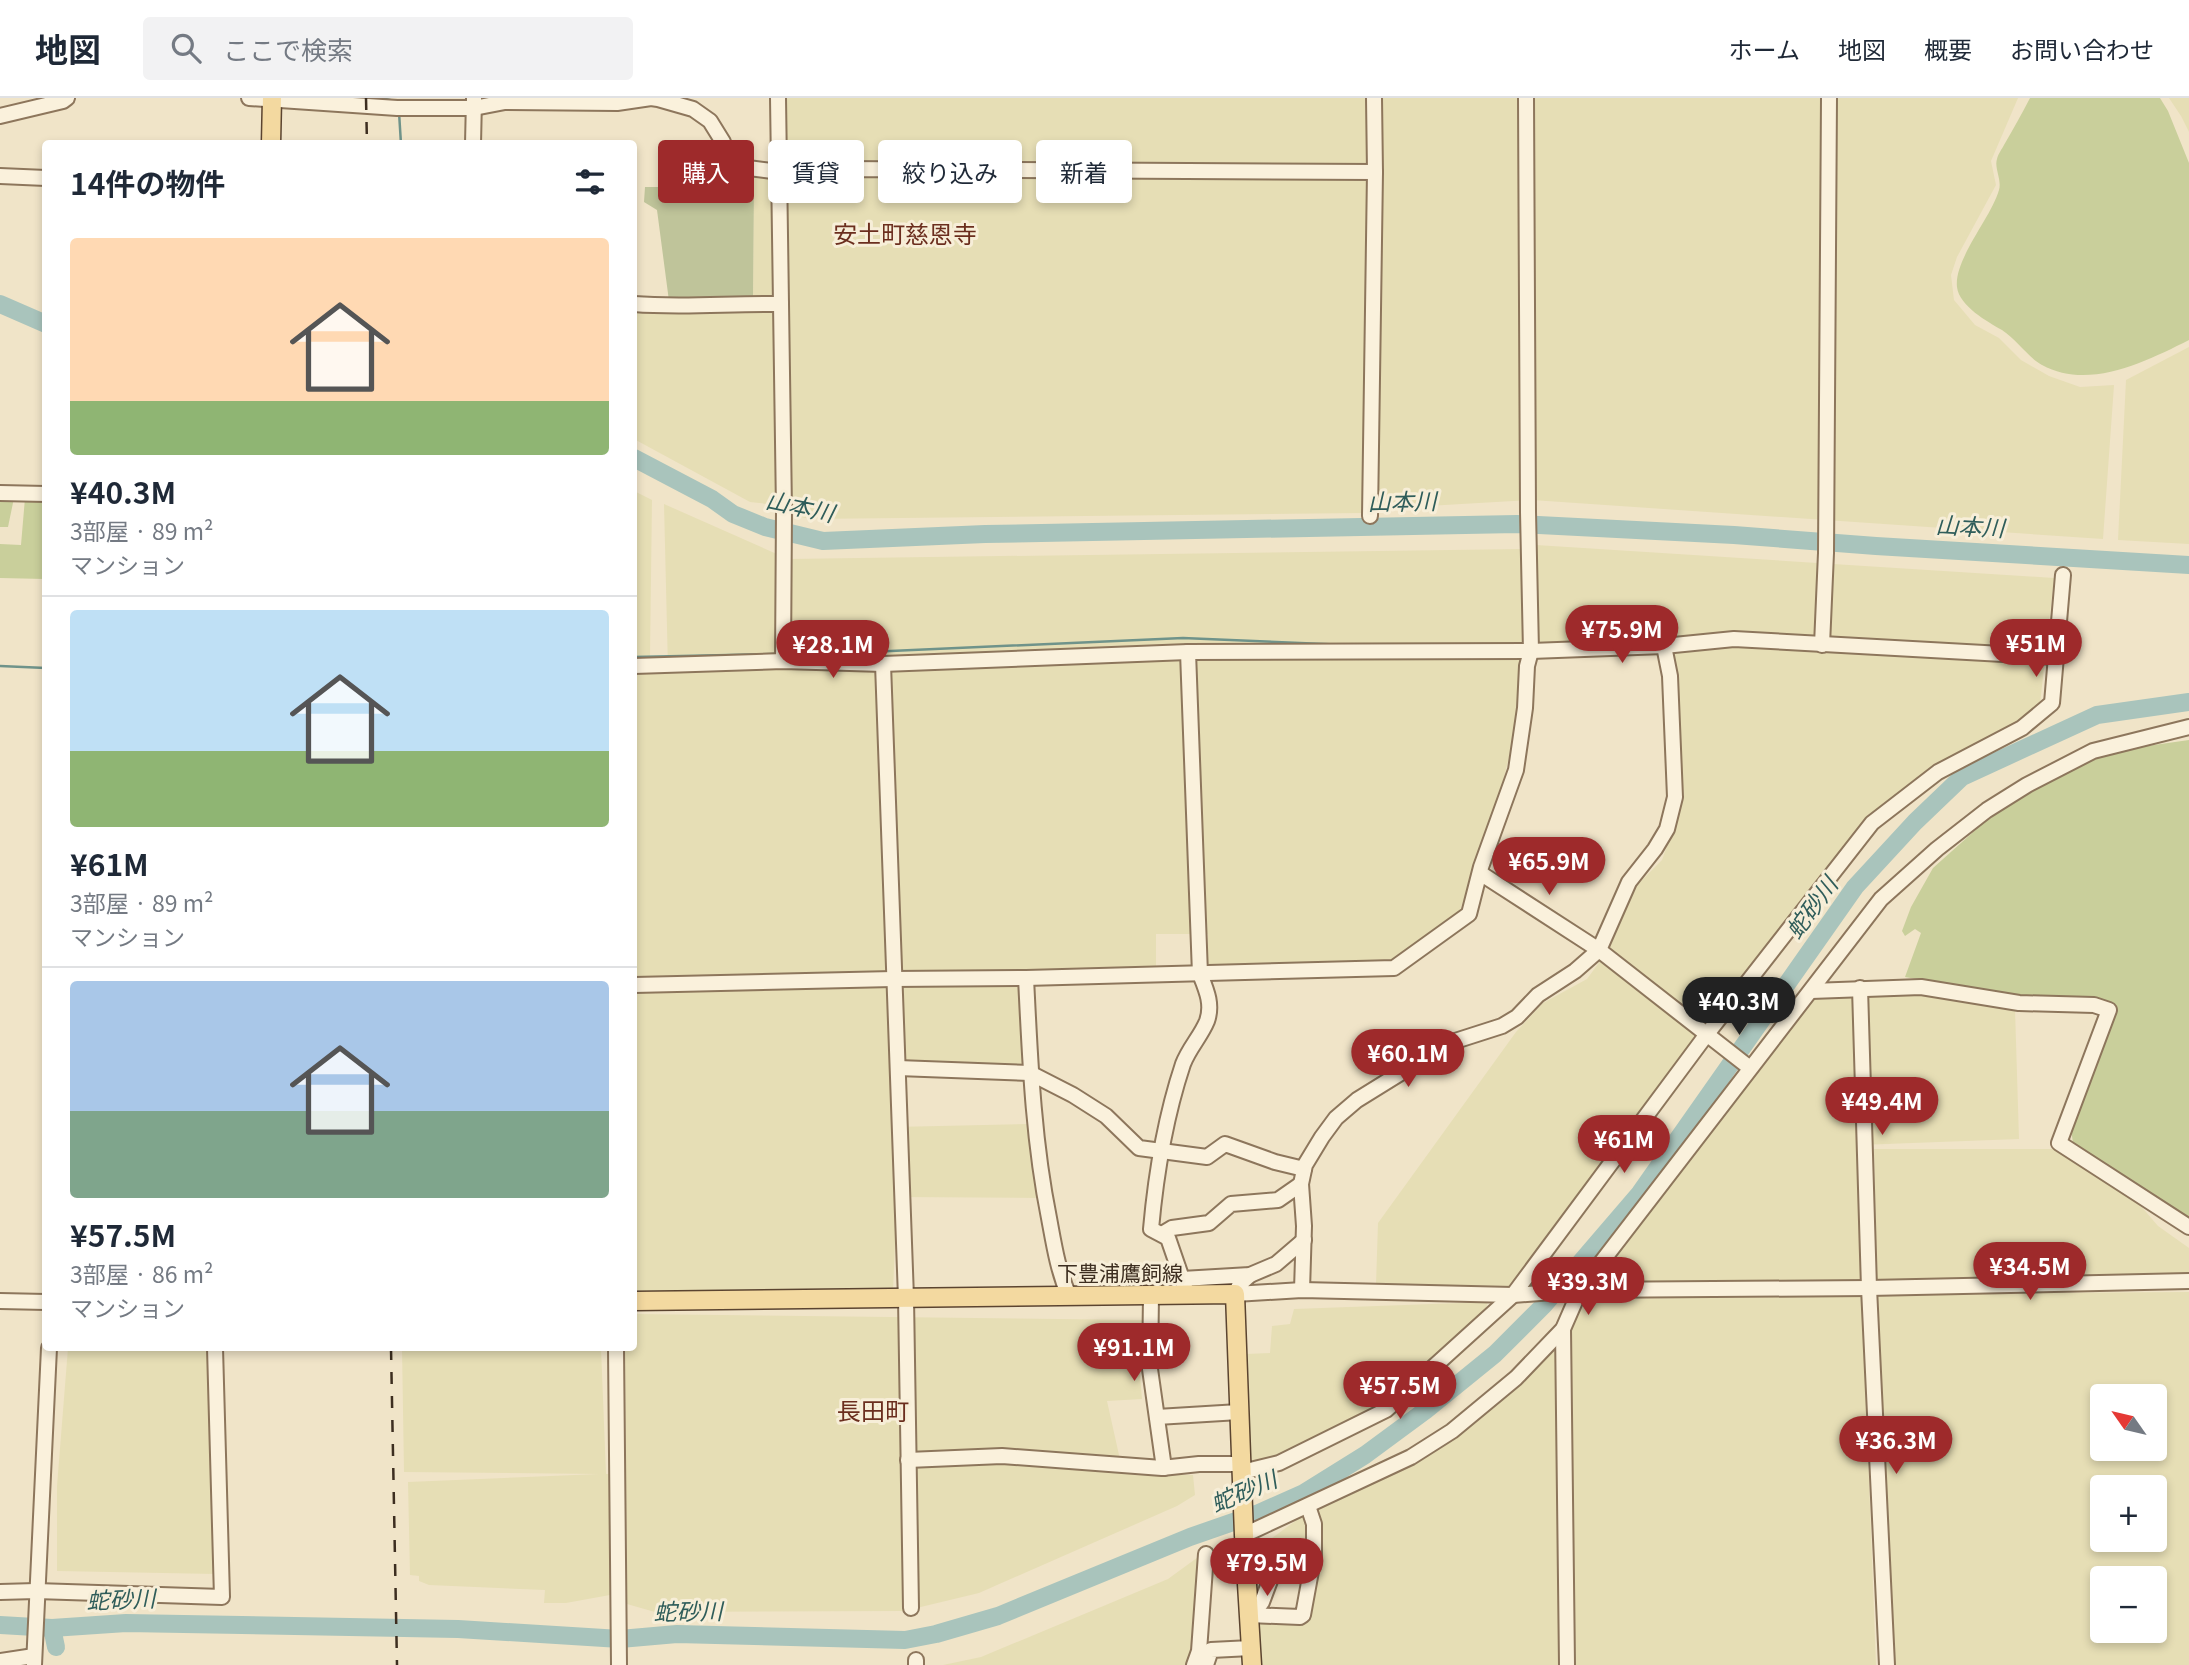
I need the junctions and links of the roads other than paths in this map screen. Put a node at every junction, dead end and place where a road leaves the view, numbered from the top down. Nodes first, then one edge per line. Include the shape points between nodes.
1 (66, 98) edge
2 (250, 98) edge
3 (778, 98) edge
4 (1374, 98) edge
5 (1526, 98) edge
6 (1829, 98) edge
7 (272, 99) edge
8 (474, 103) edge
9 (0, 116) edge
10 (271, 140) edge
11 (472, 140) edge
12 (779, 140) edge
13 (864, 169) edge
14 (768, 170) edge
15 (1375, 172) junction
16 (0, 176) edge
17 (42, 178) edge
18 (780, 203) edge
19 (637, 304) edge
20 (781, 304) junction
21 (0, 493) edge
22 (42, 495) edge
23 (1370, 516) dead end
24 (2063, 575) dead end
25 (1822, 645) junction
26 (1664, 646) junction
27 (1531, 651) junction
28 (1188, 652) junction
29 (2055, 657) junction
30 (783, 661) junction
31 (883, 664) junction
32 (637, 666) edge
33 (2189, 727) edge
34 (1480, 873) junction
35 (1599, 950) junction
36 (1200, 974) junction
37 (893, 978) junction
38 (1026, 978) junction
39 (637, 985) edge
40 (1860, 988) junction
41 (1811, 991) junction
42 (1707, 1034) junction
43 (898, 1068) junction
44 (1750, 1068) junction
45 (1030, 1073) junction
46 (1161, 1150) junction
47 (1304, 1168) junction
48 (1301, 1184) junction
49 (2189, 1227) edge
50 (1162, 1234) junction
51 (1304, 1240) junction
52 (1250, 1275) junction
53 (1182, 1279) junction
54 (2189, 1281) edge
55 (1869, 1288) junction
56 (1302, 1290) junction
57 (1580, 1290) junction
58 (1235, 1294) junction
59 (1513, 1294) junction
60 (1069, 1296) junction
61 (1151, 1296) junction
62 (1188, 1296) junction
63 (906, 1298) junction
64 (0, 1301) edge
65 (637, 1301) edge
66 (42, 1302) edge
67 (1563, 1329) junction
68 (49, 1351) edge
69 (215, 1351) edge
70 (616, 1351) edge
71 (1239, 1412) junction
72 (1157, 1417) junction
73 (908, 1460) junction
74 (1164, 1468) junction
75 (1242, 1468) junction
76 (1308, 1506) junction
77 (1244, 1535) junction
78 (1206, 1554) dead end
79 (1274, 1570) dead end
80 (0, 1592) edge
81 (36, 1593) junction
82 (911, 1608) dead end
83 (1249, 1612) junction
84 (1252, 1656) edge
85 (34, 1658) edge
86 (0, 1661) edge
87 (619, 1662) edge
88 (1194, 1665) edge
89 (1206, 1665) edge
90 (1567, 1665) edge
91 (1887, 1665) edge

1 - 9 street
2 - 7 street
3 - 12 street
4 - 15 street
5 - 27 street
6 - 25 street via 1827,529
7 - 8 street via 399,108
7 - 10 main road
8 - 11 street
8 - 14 street via 670,101 710,121 723,142 725,165
13 - 15 street
15 - 23 street
16 - 17 street
18 - 20 street
19 - 20 street
20 - 30 street
21 - 22 street
24 - 29 street
25 - 26 street via 1734,639
25 - 29 street
26 - 27 street
26 - 35 street via 1670,676 1675,797 1667,829 1629,882
27 - 28 street
27 - 34 street via 1516,770
28 - 31 street
28 - 36 street
29 - 42 street via 2052,703 2022,728 1938,772 1872,824
30 - 31 street
30 - 32 street
31 - 37 street
33 - 41 street via 2094,751 1987,810 1881,899
34 - 35 street
34 - 36 street via 1469,914 1394,968
35 - 42 street
35 - 47 street via 1538,995 1517,1017 1449,1043 1357,1100 1336,1118
36 - 38 street
36 - 46 street via 1210,998 1207,1021 1184,1061
37 - 38 street
37 - 39 street
37 - 43 street
38 - 45 street
40 - 41 street
40 - 49 street via 1921,987 2019,1003 2094,1005 2109,1010 2059,1143
40 - 55 street
41 - 44 street
42 - 44 street
42 - 59 street
43 - 45 street
43 - 63 street
44 - 57 street
45 - 46 street via 1106,1116 1139,1148
45 - 60 street via 1042,1182 1060,1275
46 - 47 street via 1207,1157 1225,1144
46 - 50 street via 1151,1229
47 - 48 street
48 - 50 street via 1278,1200 1231,1204 1209,1223 1172,1228
48 - 51 street
50 - 53 street via 1168,1237
51 - 52 street via 1276,1264
51 - 56 street
52 - 53 street
52 - 58 street
53 - 62 street
54 - 55 street
55 - 57 street
55 - 91 street
56 - 58 street
56 - 59 street
57 - 59 street
57 - 67 street
58 - 62 main road, 下豊浦鷹飼線
58 - 71 main road
59 - 75 street via 1386,1410 1279,1463
60 - 61 main road, 下豊浦鷹飼線
60 - 63 main road, 下豊浦鷹飼線
61 - 62 main road, 下豊浦鷹飼線
61 - 72 street via 1149,1350
63 - 65 main road, 下豊浦鷹飼線
63 - 73 street
64 - 66 street
67 - 76 street via 1516,1378 1452,1431 1410,1457
67 - 90 street
68 - 81 street
69 - 81 street via 222,1597
70 - 87 street
71 - 72 street
71 - 75 main road
72 - 74 street
73 - 74 street via 1002,1455
73 - 82 street
74 - 75 street via 1199,1464
75 - 77 main road
76 - 77 street
76 - 83 street via 1314,1524 1314,1555 1303,1615
77 - 83 main road
78 - 88 street
79 - 83 street via 1262,1602
80 - 81 street
81 - 85 street
83 - 84 main road
84 - 89 street via 1212,1650
85 - 86 street

